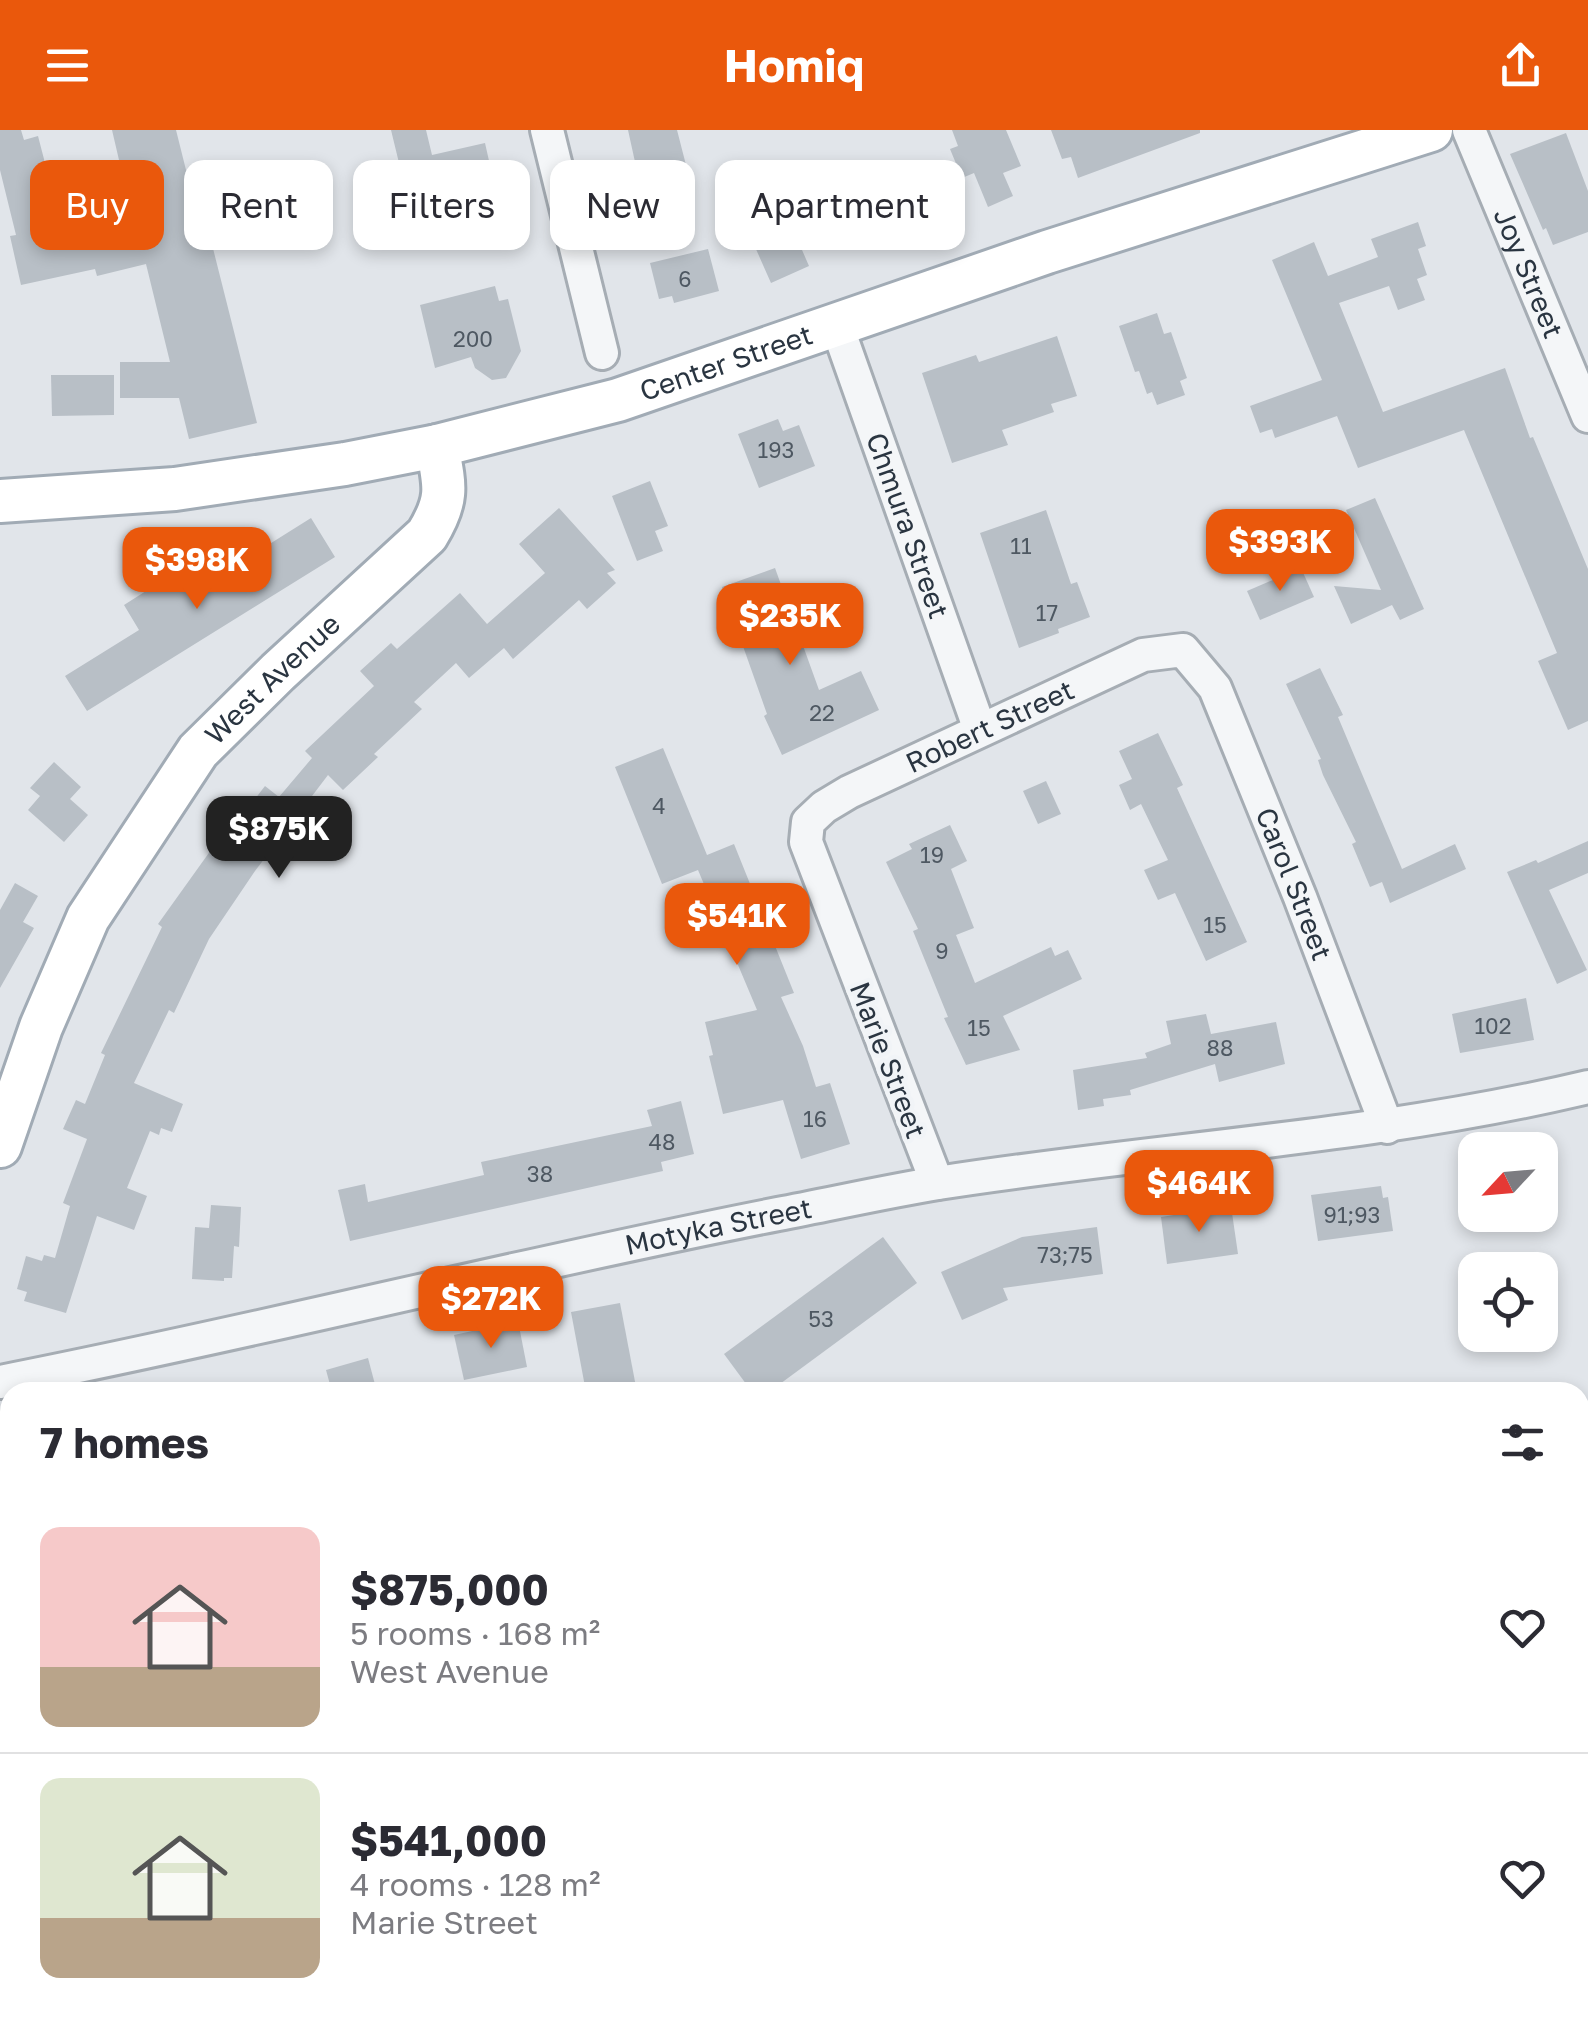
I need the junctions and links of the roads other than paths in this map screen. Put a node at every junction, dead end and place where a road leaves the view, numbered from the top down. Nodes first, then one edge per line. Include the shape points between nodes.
1 (547, 130) edge
2 (1431, 130) edge
3 (1469, 130) edge
4 (836, 324) junction
5 (602, 354) dead end
6 (1588, 416) edge
7 (437, 446) junction
8 (0, 500) edge
9 (1183, 650) joint
10 (980, 730) junction
11 (808, 822) joint
12 (1588, 1087) edge
13 (1387, 1127) junction
14 (0, 1146) edge
15 (936, 1184) junction
16 (0, 1382) edge

1 - 5 street
2 - 4 main road, Center Street
3 - 6 street, Joy Street
4 - 7 main road, Center Street via 618,400
4 - 10 street, Chmura Street
7 - 8 main road, Center Street via 176,489
7 - 14 main road, West Avenue via 445,498 428,535 198,751 88,918
9 - 10 street, Robert Street via 1144,655
9 - 13 street, Carol Street via 1215,688
10 - 11 street, Robert Street via 850,792
11 - 15 street, Marie Street via 806,842
12 - 13 street, Motyka Street
13 - 15 street, Motyka Street
15 - 16 street, Motyka Street

